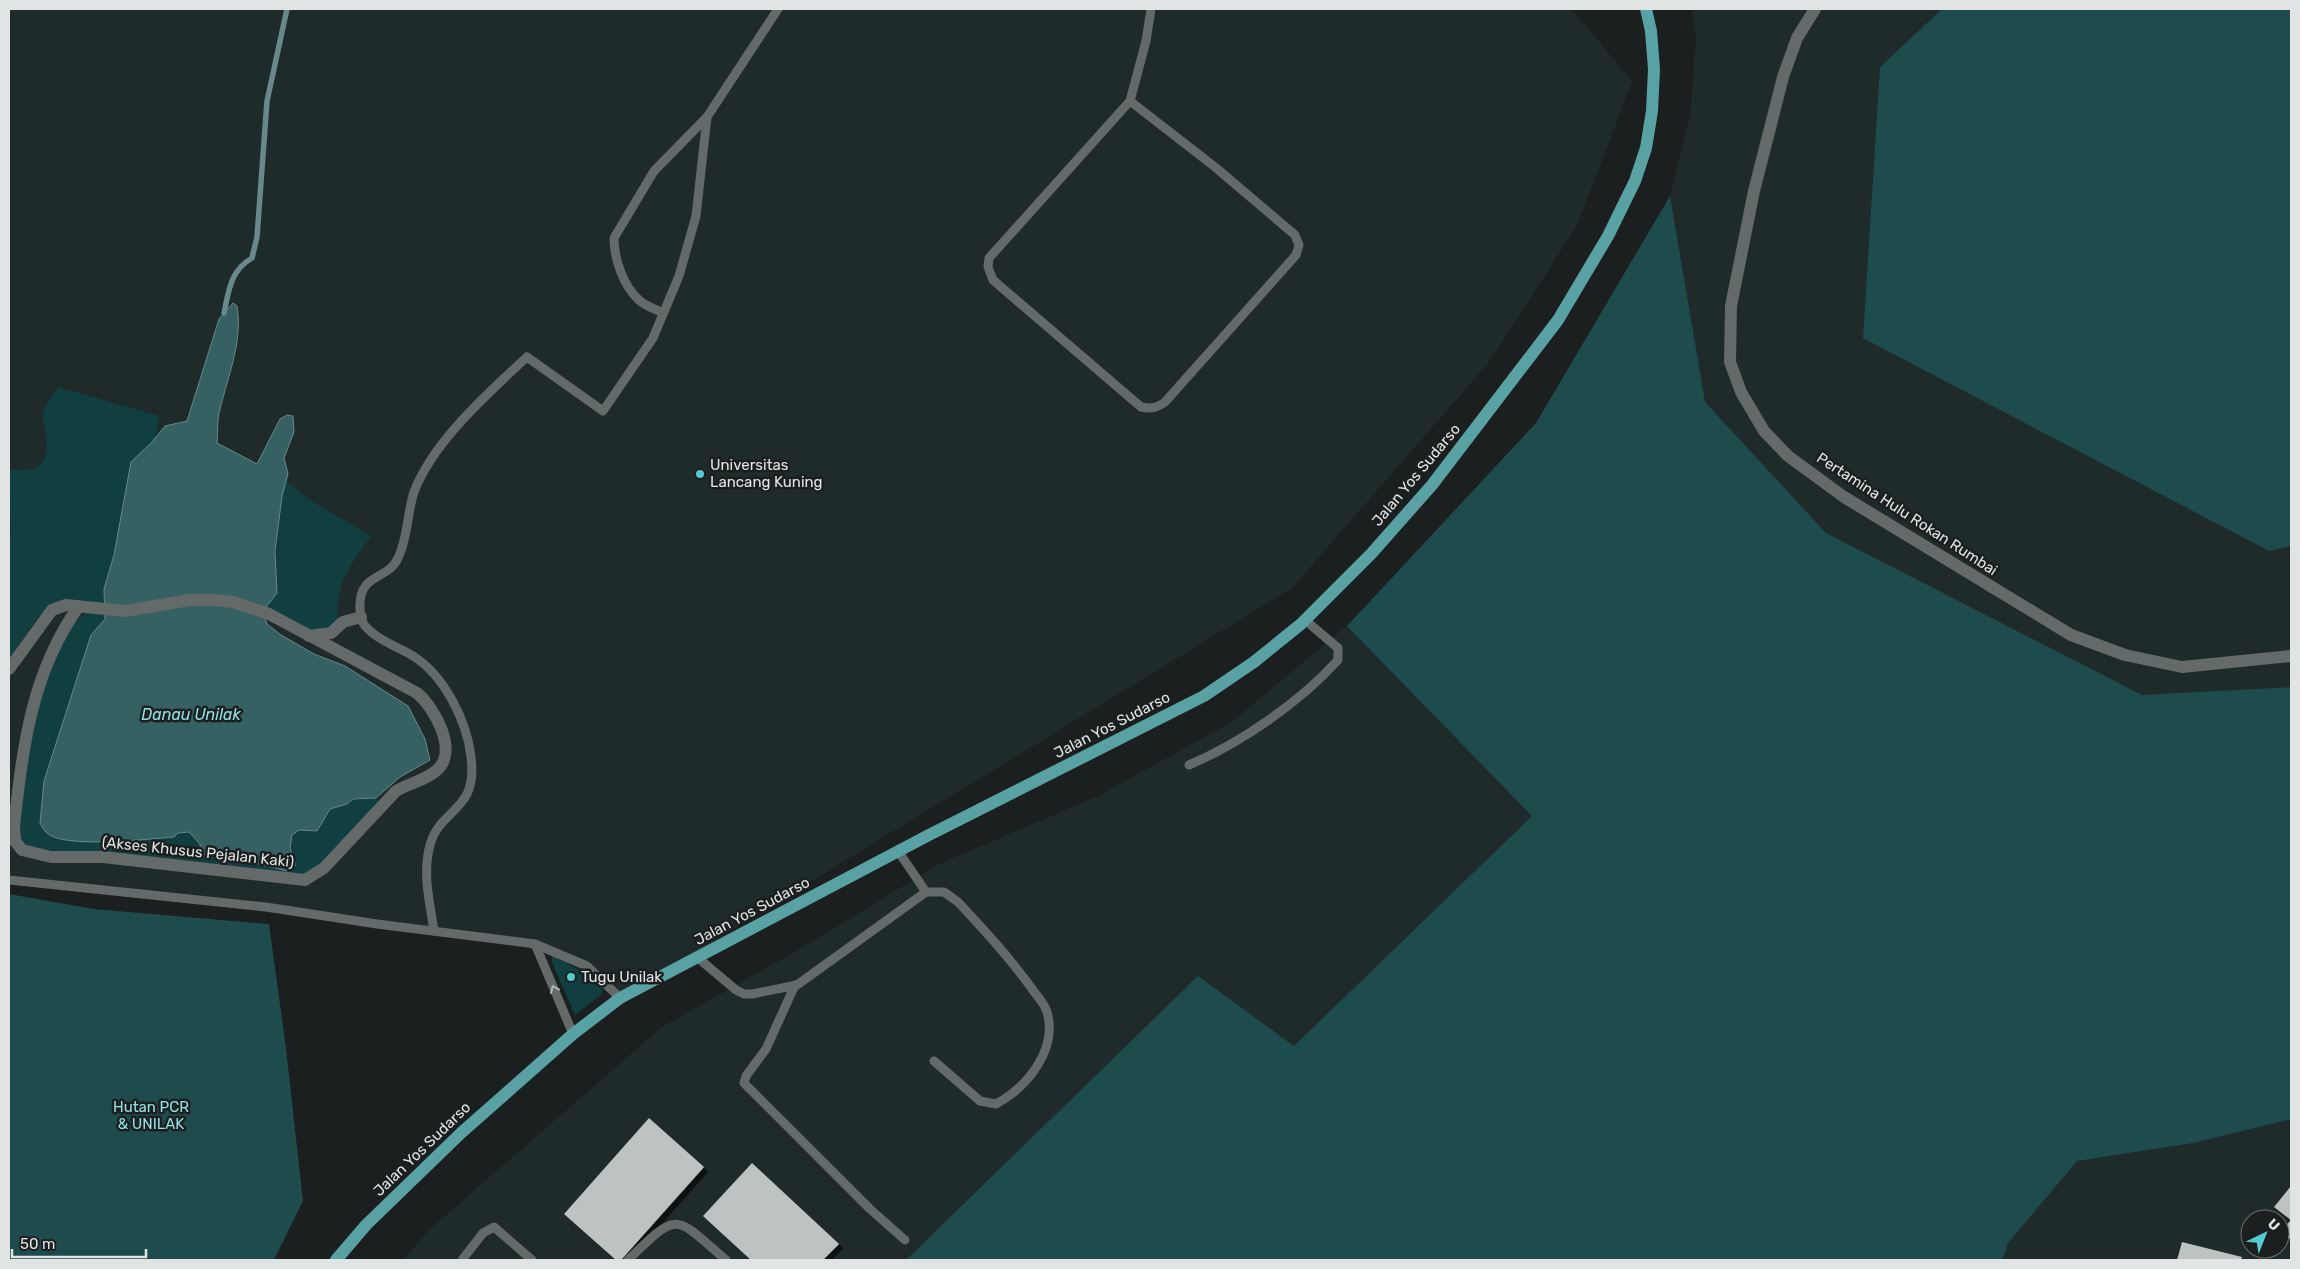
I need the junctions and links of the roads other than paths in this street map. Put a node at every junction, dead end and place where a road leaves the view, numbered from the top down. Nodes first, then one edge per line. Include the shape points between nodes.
1 (778, 9) edge
2 (1151, 9) edge
3 (1646, 9) edge
4 (1815, 9) edge
5 (1130, 101) junction
6 (707, 117) junction
7 (663, 313) junction
8 (79, 606) junction
9 (360, 617) junction
10 (1305, 620) junction
11 (309, 636) junction
12 (2291, 656) edge
13 (9, 669) edge
14 (1189, 765) dead end
15 (898, 851) junction
16 (9, 880) edge
17 (926, 892) junction
18 (434, 931) junction
19 (535, 944) junction
20 (698, 958) junction
21 (795, 985) junction
22 (620, 998) junction
23 (574, 1034) junction
24 (934, 1061) dead end
25 (905, 1240) dead end
26 (336, 1260) edge
27 (462, 1260) edge
28 (532, 1260) edge
29 (628, 1260) edge
30 (726, 1260) edge

1 - 6 lane
2 - 5 lane
3 - 10 main road, Jalan Yos Sudarso via 1654,69 1646,148 1635,181 1608,236 1558,320 1438,478 1371,554
4 - 12 street, Pertamina Hulu Rokan Rumbai via 1797,38 1783,77 1754,191 1731,306 1730,362 1741,392 1764,432 1788,456 1844,497 2071,635 2125,655 2182,667
5 - 5 lane via 990,258 988,267 993,280 1141,407 1158,408 1296,255 1299,245 1294,235 1258,204
6 - 7 lane via 696,216 679,276
6 - 7 lane via 654,171 614,238 614,250 623,276 639,300
7 - 9 lane via 653,338 603,411 527,357 490,390 436,452 414,493 398,560 363,587
8 - 11 street, (Akses Khusus Pejalan Kaki) via 126,611 190,600 214,600 242,604 269,614
8 - 11 street, (Akses Khusus Pejalan Kaki) via 61,632 39,684 19,781 14,841 22,850 51,857 103,857 305,880 324,868 396,791 426,778 442,766 446,754 438,719 427,702
8 - 13 street, (Akses Khusus Pejalan Kaki) via 66,605 52,610
9 - 11 street via 344,622 331,633
9 - 18 lane via 367,629 430,667 449,693 466,734 472,772 465,801 442,823 430,845 425,869
10 - 14 lane via 1338,648 1338,660 1280,710 1236,741
10 - 15 main road, Jalan Yos Sudarso via 1254,662 1204,696
15 - 17 lane
15 - 20 main road, Jalan Yos Sudarso
16 - 18 lane via 266,907
17 - 21 lane
17 - 24 lane via 944,892 958,902 1030,985 1047,1010 1050,1027 1048,1042 1037,1068 1026,1081 996,1104 980,1102
18 - 19 lane
19 - 22 lane via 587,966
23 -> 19 lane
20 - 21 lane via 744,994
20 - 22 main road, Jalan Yos Sudarso
21 - 25 lane via 766,1049 746,1076 744,1084
22 - 23 main road, Jalan Yos Sudarso
23 - 26 main road, Jalan Yos Sudarso via 461,1133 366,1225
27 - 28 lane via 483,1233 494,1227
29 - 30 lane via 667,1224 687,1227

